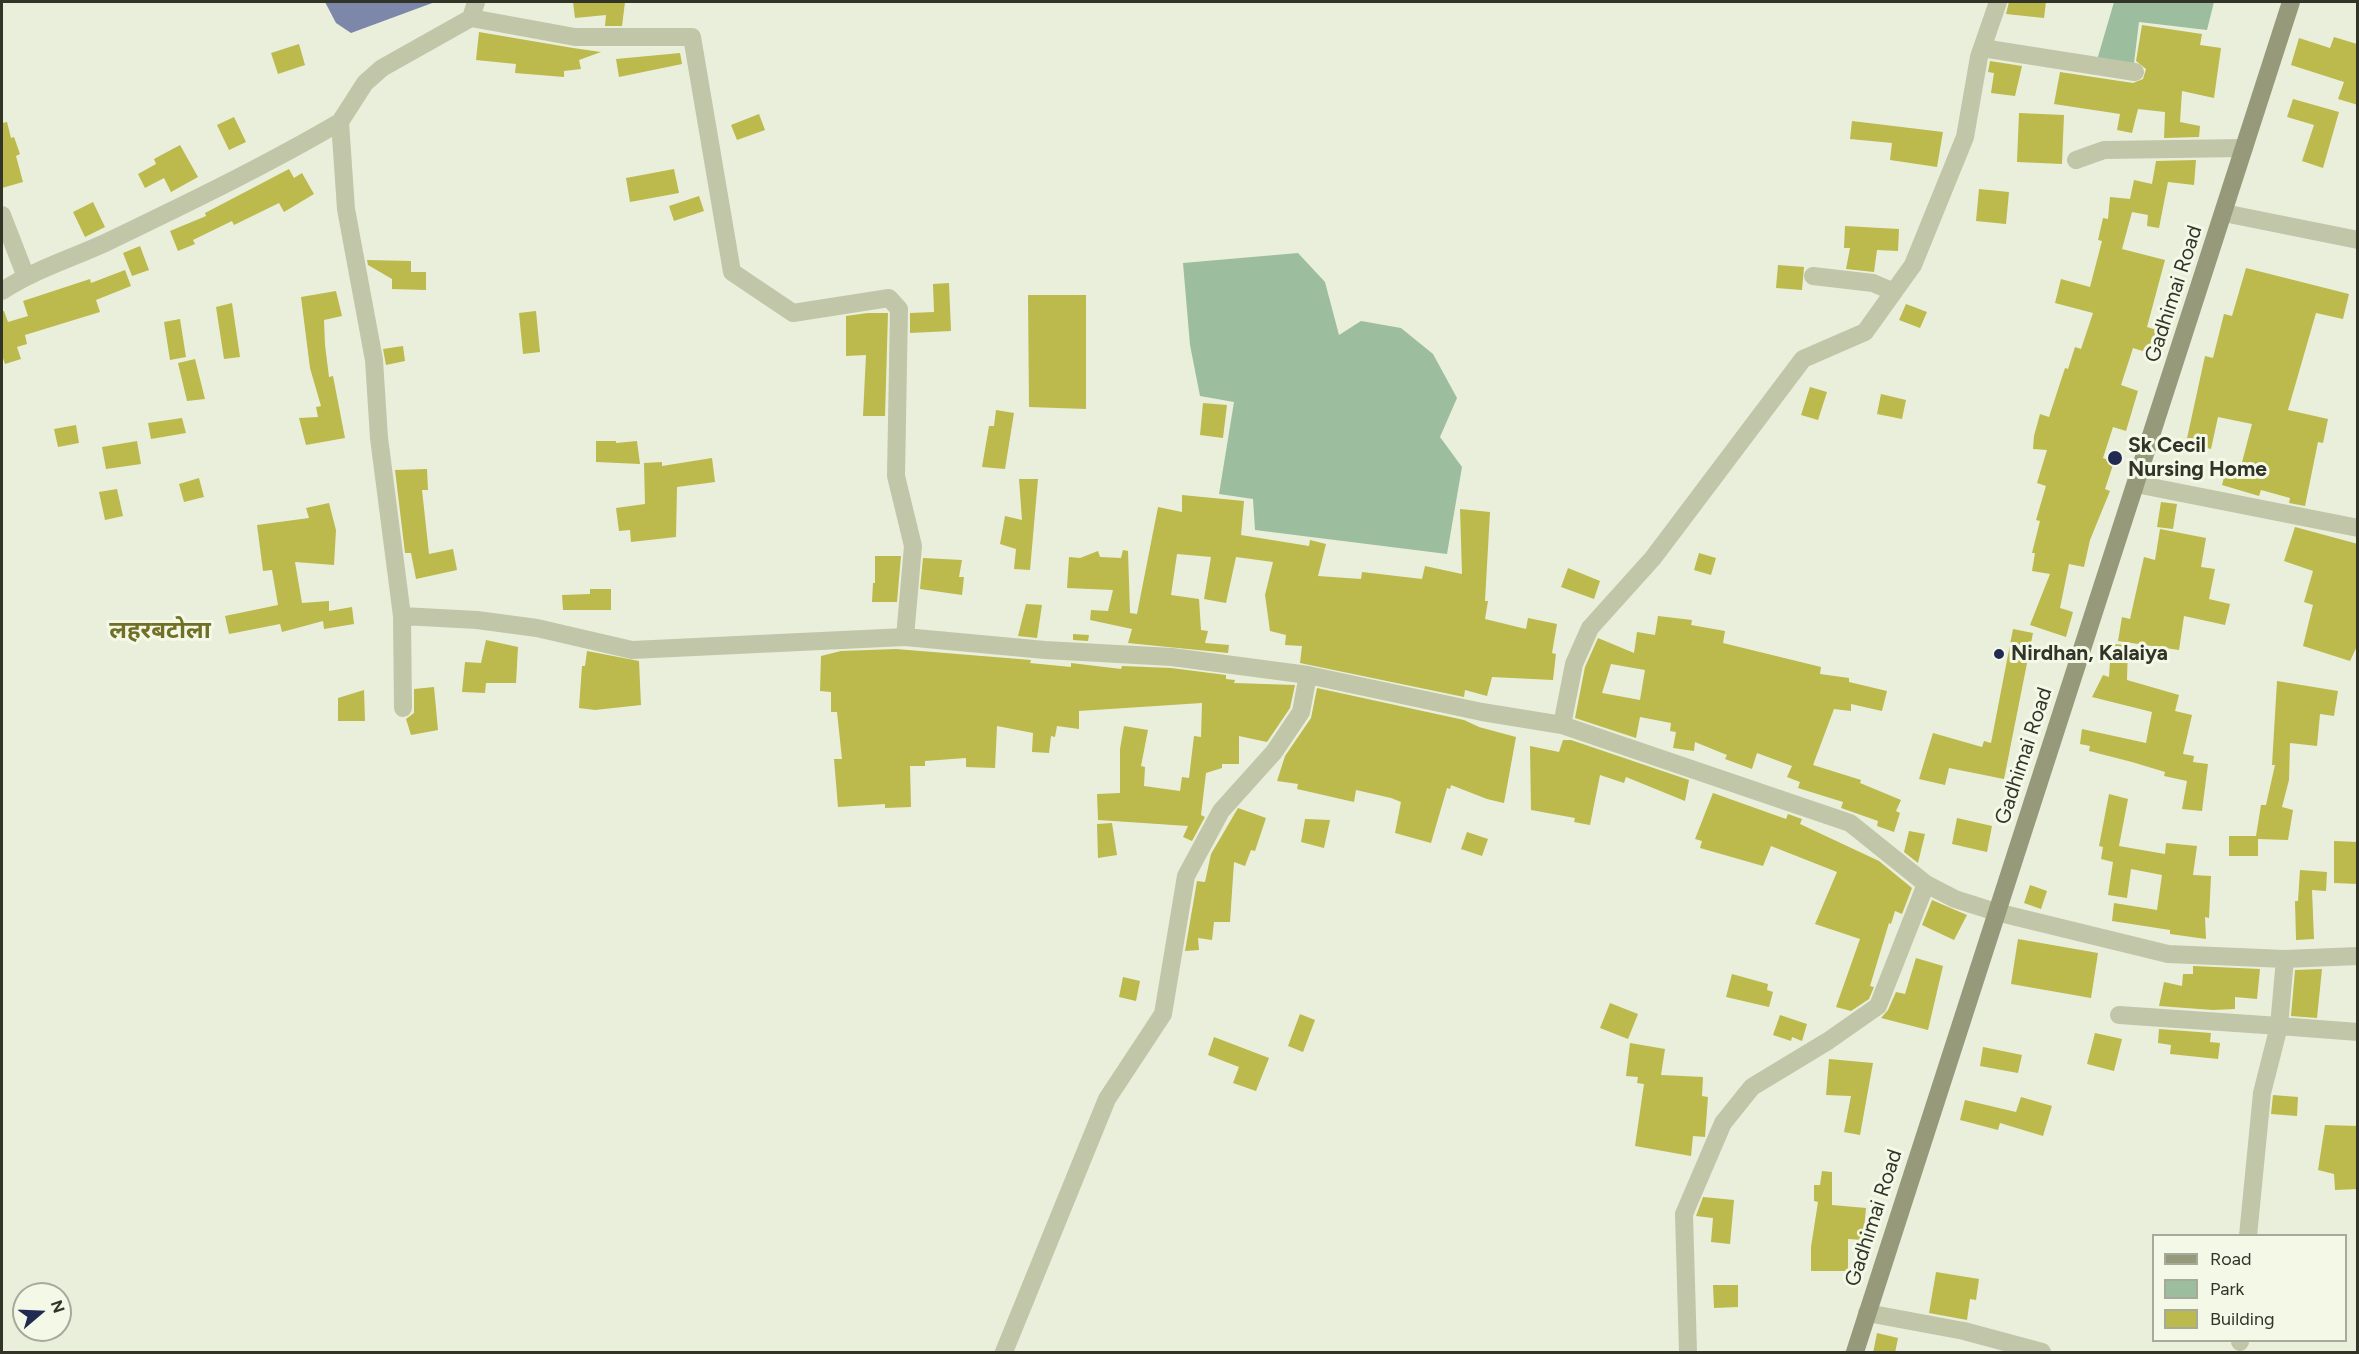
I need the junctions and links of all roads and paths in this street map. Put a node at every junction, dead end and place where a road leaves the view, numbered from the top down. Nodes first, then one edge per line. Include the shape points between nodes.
1 (1998, 2) edge
2 (2291, 2) edge
3 (474, 10) edge
4 (1982, 48) junction
5 (2135, 72) dead end
6 (340, 122) junction
7 (2244, 148) junction
8 (2076, 160) dead end
9 (2224, 213) junction
10 (2, 215) edge
11 (2358, 240) edge
12 (1813, 276) dead end
13 (26, 277) junction
14 (2, 291) edge
15 (1894, 292) junction
16 (2136, 484) junction
17 (2358, 528) edge
18 (402, 615) junction
19 (905, 637) junction
20 (1308, 675) junction
21 (403, 708) dead end
22 (1562, 725) junction
23 (1926, 884) junction
24 (1996, 912) junction
25 (2358, 956) edge
26 (2285, 959) junction
27 (2119, 1015) dead end
28 (2279, 1026) junction
29 (2358, 1032) edge
30 (2248, 1234) edge
31 (1867, 1313) junction
32 (1004, 1353) edge
33 (1688, 1353) edge
34 (1855, 1353) edge
35 (2042, 1353) edge

1 - 4 street
2 - 7 street, Gadhimai Road
3 - 6 street via 382,68 365,83
3 - 19 street via 575,37 692,37 732,272 793,313 889,298 899,309 896,476 913,546
4 - 5 street
4 - 15 street via 1965,137 1913,265
6 - 13 street via 294,149 104,243
6 - 18 street via 346,209 374,360 379,438
7 - 8 street via 2104,150
7 - 9 street, Gadhimai Road
9 - 11 street
9 - 16 street, Gadhimai Road
10 - 13 street
12 - 15 street via 1873,283
13 - 14 street
15 - 22 street via 1865,332 1803,359 1653,558 1590,627 1575,664
16 - 17 street
16 - 24 street, Gadhimai Road
18 - 19 street via 527,627 632,650
18 - 21 street
19 - 20 street via 1172,657
20 - 22 street
20 - 32 street via 1300,712 1274,752 1221,811 1186,876 1162,1014 1107,1099
22 - 23 street via 1850,823
23 - 24 street via 1955,899
23 - 33 street via 1878,1006 1752,1087 1723,1122 1684,1214
24 - 26 street via 2168,954
24 - 31 street, Gadhimai Road
25 - 26 street
26 - 28 street
27 - 28 street
28 - 29 street
28 - 30 street via 2262,1093
31 - 34 street, Gadhimai Road
31 - 35 street via 1964,1331

